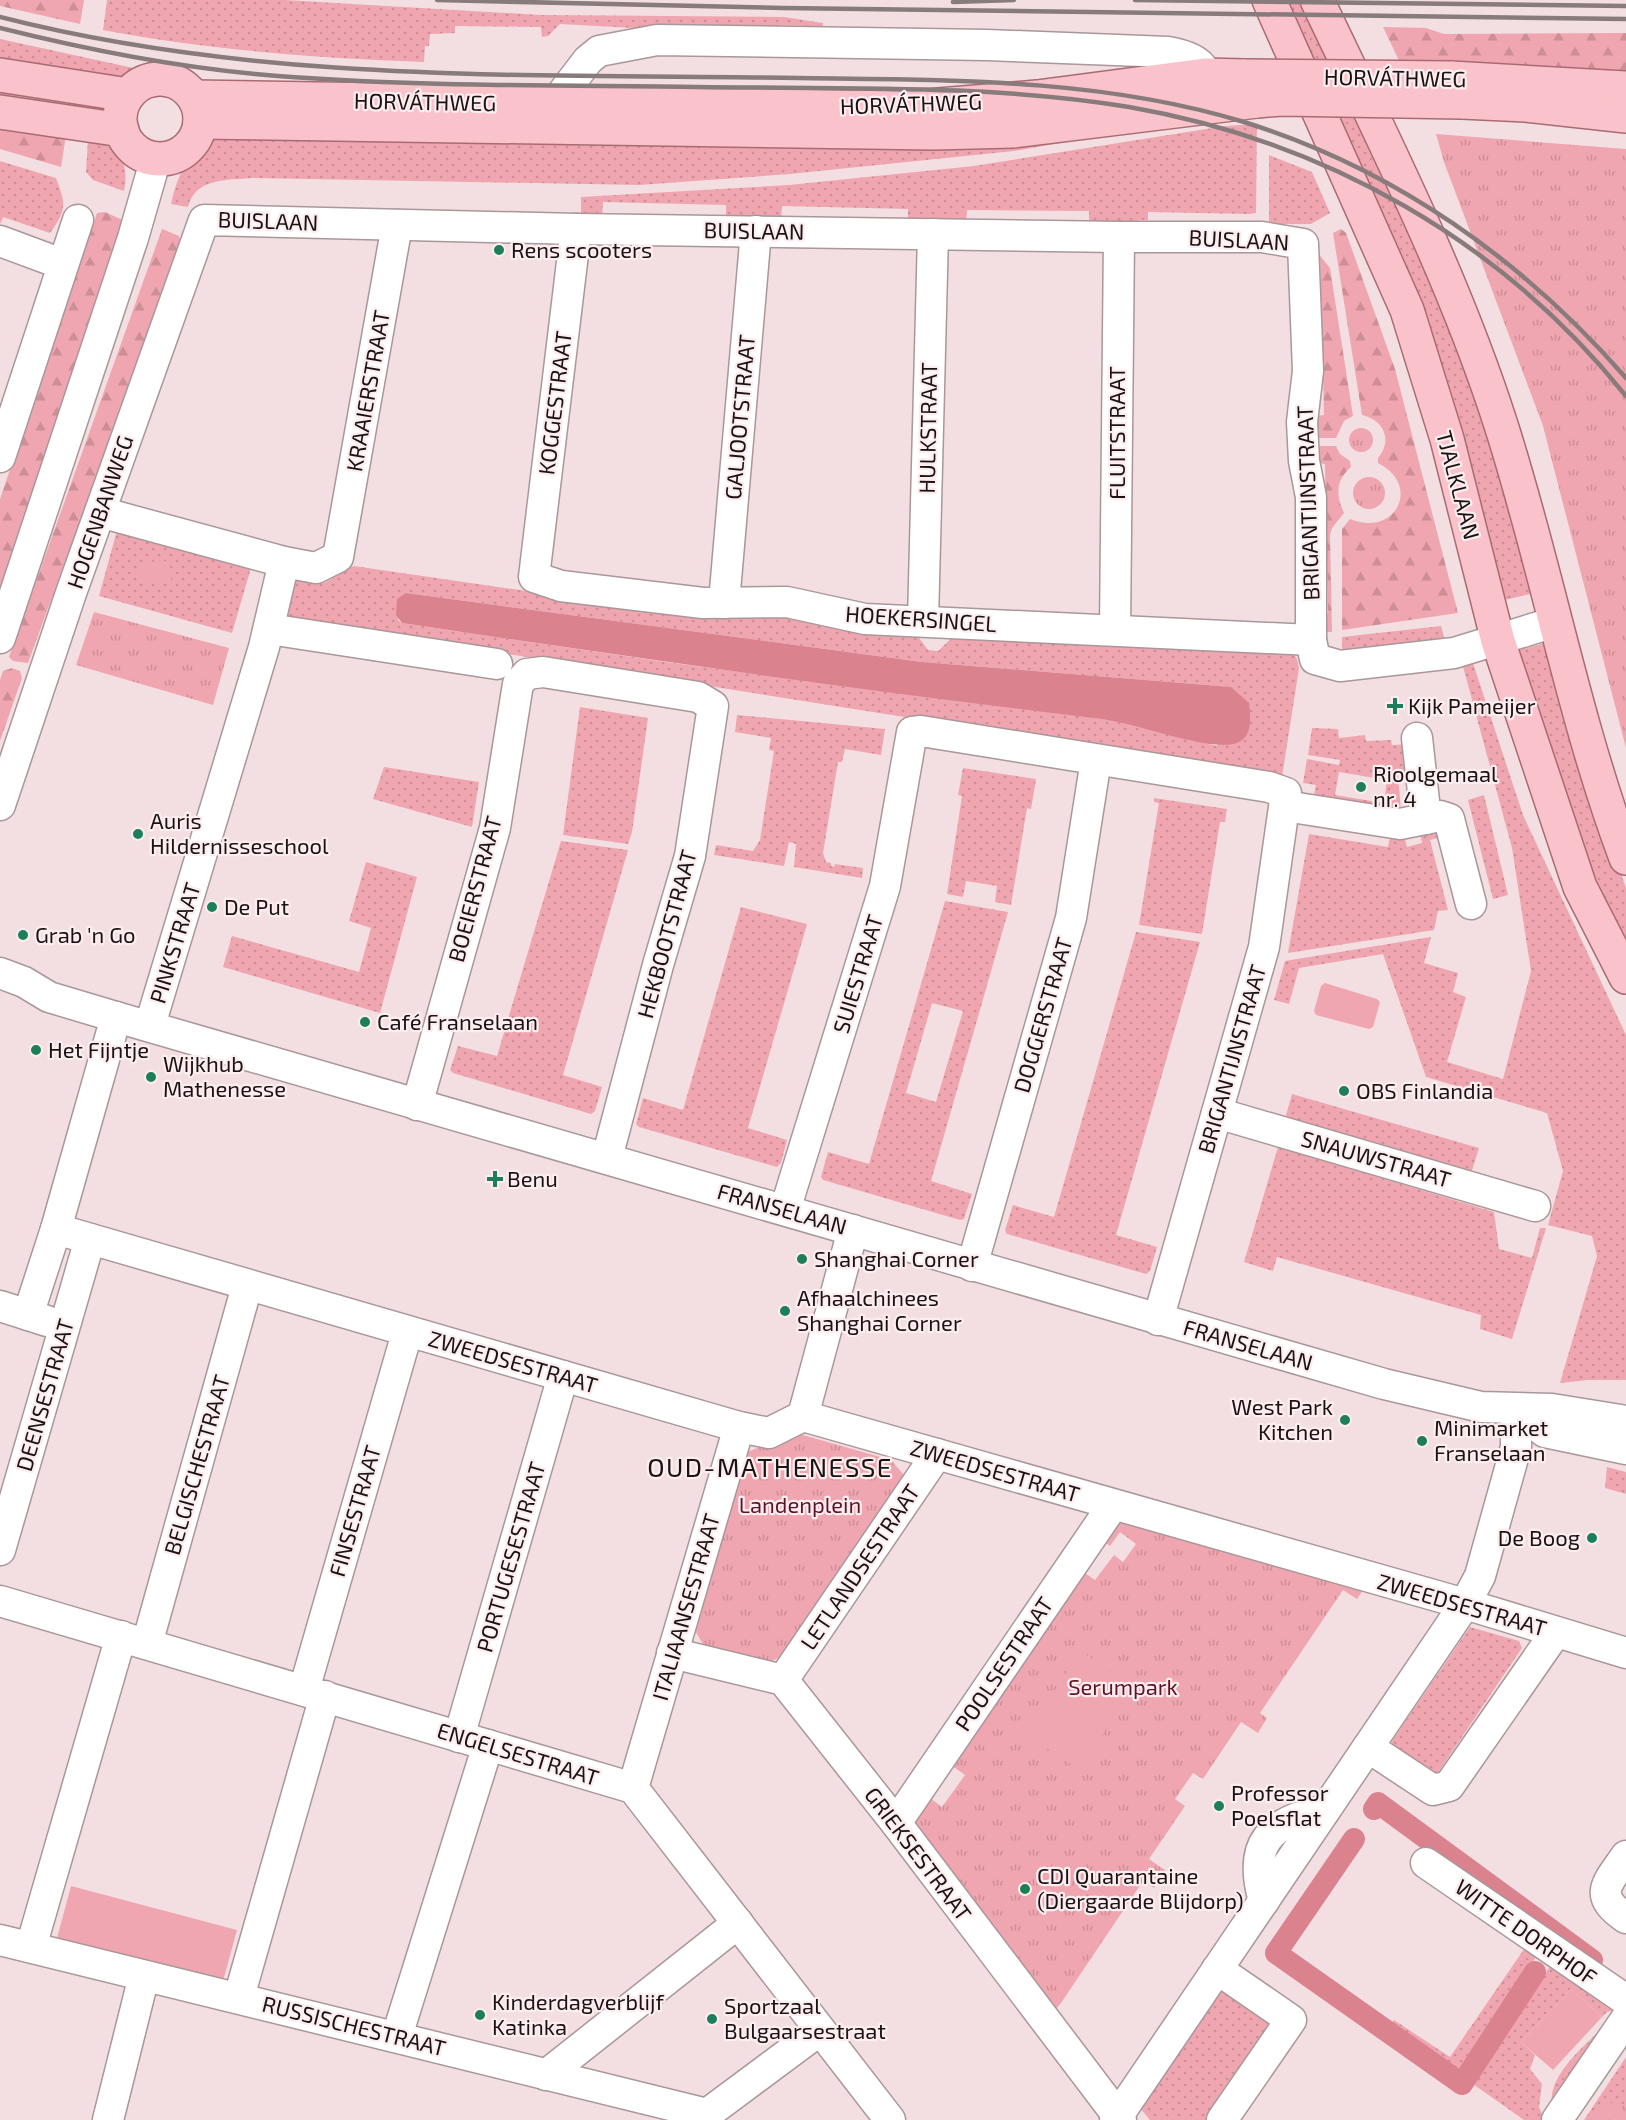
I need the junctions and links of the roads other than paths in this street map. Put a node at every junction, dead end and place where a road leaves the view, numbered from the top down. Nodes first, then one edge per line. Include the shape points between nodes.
1 (1269, 0) edge
2 (1317, 0) edge
3 (1192, 53) junction
4 (0, 75) edge
5 (1626, 88) edge
6 (1251, 89) junction
7 (1456, 90) junction
8 (128, 95) junction
9 (555, 103) junction
10 (197, 110) junction
11 (1179, 110) junction
12 (0, 112) edge
13 (1626, 116) edge
14 (122, 130) junction
15 (156, 158) junction
16 (78, 220) dead end
17 (204, 220) joint
18 (398, 225) junction
19 (576, 229) junction
20 (756, 231) junction
21 (933, 234) junction
22 (1119, 237) junction
23 (0, 241) edge
24 (1303, 244) joint
25 (62, 264) junction
26 (0, 457) edge
27 (100, 512) junction
28 (284, 562) junction
29 (534, 577) joint
30 (724, 603) junction
31 (923, 621) junction
32 (1555, 622) junction
33 (269, 629) junction
34 (1115, 630) junction
35 (0, 638) edge
36 (1311, 640) junction
37 (1498, 641) junction
38 (497, 664) dead end
39 (713, 706) joint
40 (1417, 738) dead end
41 (1096, 760) junction
42 (1286, 800) junction
43 (0, 805) edge
44 (1426, 819) junction
45 (1626, 858) edge
46 (1471, 904) dead end
47 (0, 973) edge
48 (1626, 977) edge
49 (0, 990) edge
50 (49, 997) junction
51 (116, 1017) junction
52 (150, 1026) junction
53 (417, 1105) junction
54 (1217, 1113) junction
55 (607, 1158) junction
56 (1535, 1206) dead end
57 (785, 1210) junction
58 (56, 1229) junction
59 (853, 1230) junction
60 (90, 1239) junction
61 (972, 1266) junction
62 (247, 1286) junction
63 (0, 1306) edge
64 (28, 1315) junction
65 (1158, 1320) junction
66 (64, 1326) junction
67 (407, 1333) junction
68 (563, 1376) junction
69 (1516, 1410) junction
70 (803, 1416) junction
71 (1626, 1421) edge
72 (739, 1427) junction
73 (1626, 1449) edge
74 (937, 1454) junction
75 (1113, 1504) junction
76 (0, 1550) edge
77 (0, 1601) edge
78 (1465, 1604) junction
79 (1556, 1632) junction
80 (134, 1640) junction
81 (672, 1653) junction
82 (1626, 1653) edge
83 (783, 1680) junction
84 (314, 1693) junction
85 (459, 1737) junction
86 (488, 1745) junction
87 (1368, 1747) junction
88 (633, 1788) junction
89 (896, 1823) junction
90 (1626, 1856) edge
91 (1426, 1863) dead end
92 (1626, 1918) edge
93 (738, 1923) junction
94 (0, 1940) edge
95 (31, 1947) junction
96 (1218, 1969) junction
97 (144, 1976) junction
98 (239, 1997) junction
99 (1626, 2000) edge
100 (1626, 2019) edge
101 (820, 2030) junction
102 (397, 2036) junction
103 (546, 2075) junction
104 (707, 2117) edge
105 (1118, 2119) edge
106 (108, 2120) edge
107 (890, 2120) edge
108 (1222, 2120) edge
109 (1557, 2120) edge

1 - 37 main road, TJALKLAAN via 1407,310 1447,439
2 - 32 main road via 1454,294 1502,426
3 - 6 main road, HORVÁTHWEG
3 - 9 main road, HORVÁTHWEG via 1037,97 901,108
3 - 9 street via 833,35 657,40 608,47 588,60
3 - 11 street via 1205,89
4 - 8 main road
5 - 7 main road, HORVÁTHWEG
6 - 7 main road, HORVÁTHWEG, bridge
6 - 11 main road, HORVÁTHWEG
7 - 13 main road, HORVÁTHWEG via 1526,105
8 - 10 main road via 141,84 159,79 176,82
8 - 14 main road via 122,108
9 - 10 main road, HORVÁTHWEG
10 - 11 main road, HORVÁTHWEG via 934,133 1023,130
10 - 15 main road via 194,139 182,152
12 - 14 main road
14 - 15 main road via 135,149
15 - 35 street
16 - 25 street
17 - 18 street, BUISLAAN
17 - 27 street, HOGENBANWEG
18 - 19 street, BUISLAAN
18 - 28 street, KRAAIERSTRAAT via 338,557 316,568
19 - 20 street, BUISLAAN
19 - 29 street, KOGGESTRAAT
20 - 21 street, BUISLAAN
20 - 30 street, GALJOOTSTRAAT
21 - 22 street, BUISLAAN
21 - 31 street, HULKSTRAAT
22 - 24 street, BUISLAAN via 1262,237
22 - 34 street, FLUITSTRAAT
23 - 25 street
24 - 36 street, BRIGANTIJNSTRAAT via 1308,370 1302,422 1311,497
25 - 26 street
27 - 28 street
27 - 43 street, HOGENBANWEG
28 - 33 street, PINKSTRAAT
29 - 30 street, HOEKERSINGEL via 561,586
30 - 31 street, HOEKERSINGEL via 787,602 865,619
31 - 34 street, HOEKERSINGEL
32 - 37 street
32 - 45 main road
33 - 38 street
33 - 52 street, PINKSTRAAT
34 - 36 street, HOEKERSINGEL
36 - 37 street via 1315,659 1340,666 1454,654
37 - 48 main road, TJALKLAAN via 1580,887
39 - 53 street, BOEIERSTRAAT via 698,697 543,672 527,674 518,684 495,828
39 - 55 street, HEKBOOTSTRAAT via 690,856
40 - 44 street
41 - 42 street via 1269,787
41 - 57 street, SUIESTRAAT via 912,732 885,886
41 - 61 street, DOGGERSTRAAT via 1071,918
42 - 44 street via 1400,824
42 - 54 street, BRIGANTIJNSTRAAT via 1264,947
44 - 46 street via 1449,819
47 - 50 street, FRANSELAAN
49 - 50 street, FRANSELAAN
50 - 51 street, FRANSELAAN
51 - 52 street, FRANSELAAN
51 - 58 street, DEENSESTRAAT
52 - 53 street, FRANSELAAN
53 - 55 street, FRANSELAAN
54 - 56 street, SNAUWSTRAAT
54 - 65 street, BRIGANTIJNSTRAAT
55 - 57 street, FRANSELAAN
57 - 59 street, FRANSELAAN
58 - 60 street, ZWEEDSESTRAAT
58 - 64 street, DEENSESTRAAT
59 - 61 street, FRANSELAAN
59 - 70 street
60 - 62 street, ZWEEDSESTRAAT
60 - 66 street, DEENSESTRAAT
61 - 65 street, FRANSELAAN
62 - 67 street, ZWEEDSESTRAAT
62 - 80 street, BELGISCHESTRAAT
63 - 64 street
64 - 66 street
65 - 69 street, FRANSELAAN via 1384,1384 1481,1407
66 - 76 street, DEENSESTRAAT
67 - 68 street, ZWEEDSESTRAAT
67 - 84 street, FINSESTRAAT
68 - 72 street, ZWEEDSESTRAAT
68 - 85 street, PORTUGESESTRAAT
69 - 71 street, FRANSELAAN via 1552,1408
69 - 73 street via 1545,1432
69 - 78 street via 1516,1447 1480,1576
70 - 72 street, ZWEEDSESTRAAT via 769,1433
70 - 74 street, ZWEEDSESTRAAT
72 - 81 street, ITALIAANSESTRAAT
74 - 75 street, ZWEEDSESTRAAT
74 - 83 street, LETLANDSESTRAAT
75 - 78 street, ZWEEDSESTRAAT
75 - 89 street, POOLSESTRAAT
77 - 80 street, ENGELSESTRAAT
78 - 79 street, ZWEEDSESTRAAT
78 - 87 street
79 - 82 street, ZWEEDSESTRAAT
79 - 87 street via 1449,1786 1433,1790
80 - 84 street, ENGELSESTRAAT
80 - 95 street, BELGISCHESTRAAT
81 - 83 street
81 - 88 street, ITALIAANSESTRAAT
83 - 89 street, GRIEKSESTRAAT
84 - 85 street, ENGELSESTRAAT
84 - 98 street, FINSESTRAAT
85 - 86 street, ENGELSESTRAAT
86 - 88 street, ENGELSESTRAAT
86 - 102 street
87 - 96 street
88 - 93 street
89 - 105 street, GRIEKSESTRAAT
90 - 92 street via 1609,1881 1605,1895 1610,1907
91 - 99 street, WITTE DORPHOF
93 - 101 street
93 - 103 street
94 - 95 street, RUSSISCHESTRAAT
95 - 97 street, RUSSISCHESTRAAT
96 - 105 street
96 - 108 street via 1291,2020
97 - 98 street, RUSSISCHESTRAAT
97 - 106 street
98 - 102 street, RUSSISCHESTRAAT
100 - 109 street
101 - 104 street
101 - 107 street
102 - 103 street, RUSSISCHESTRAAT
103 - 104 street, RUSSISCHESTRAAT

